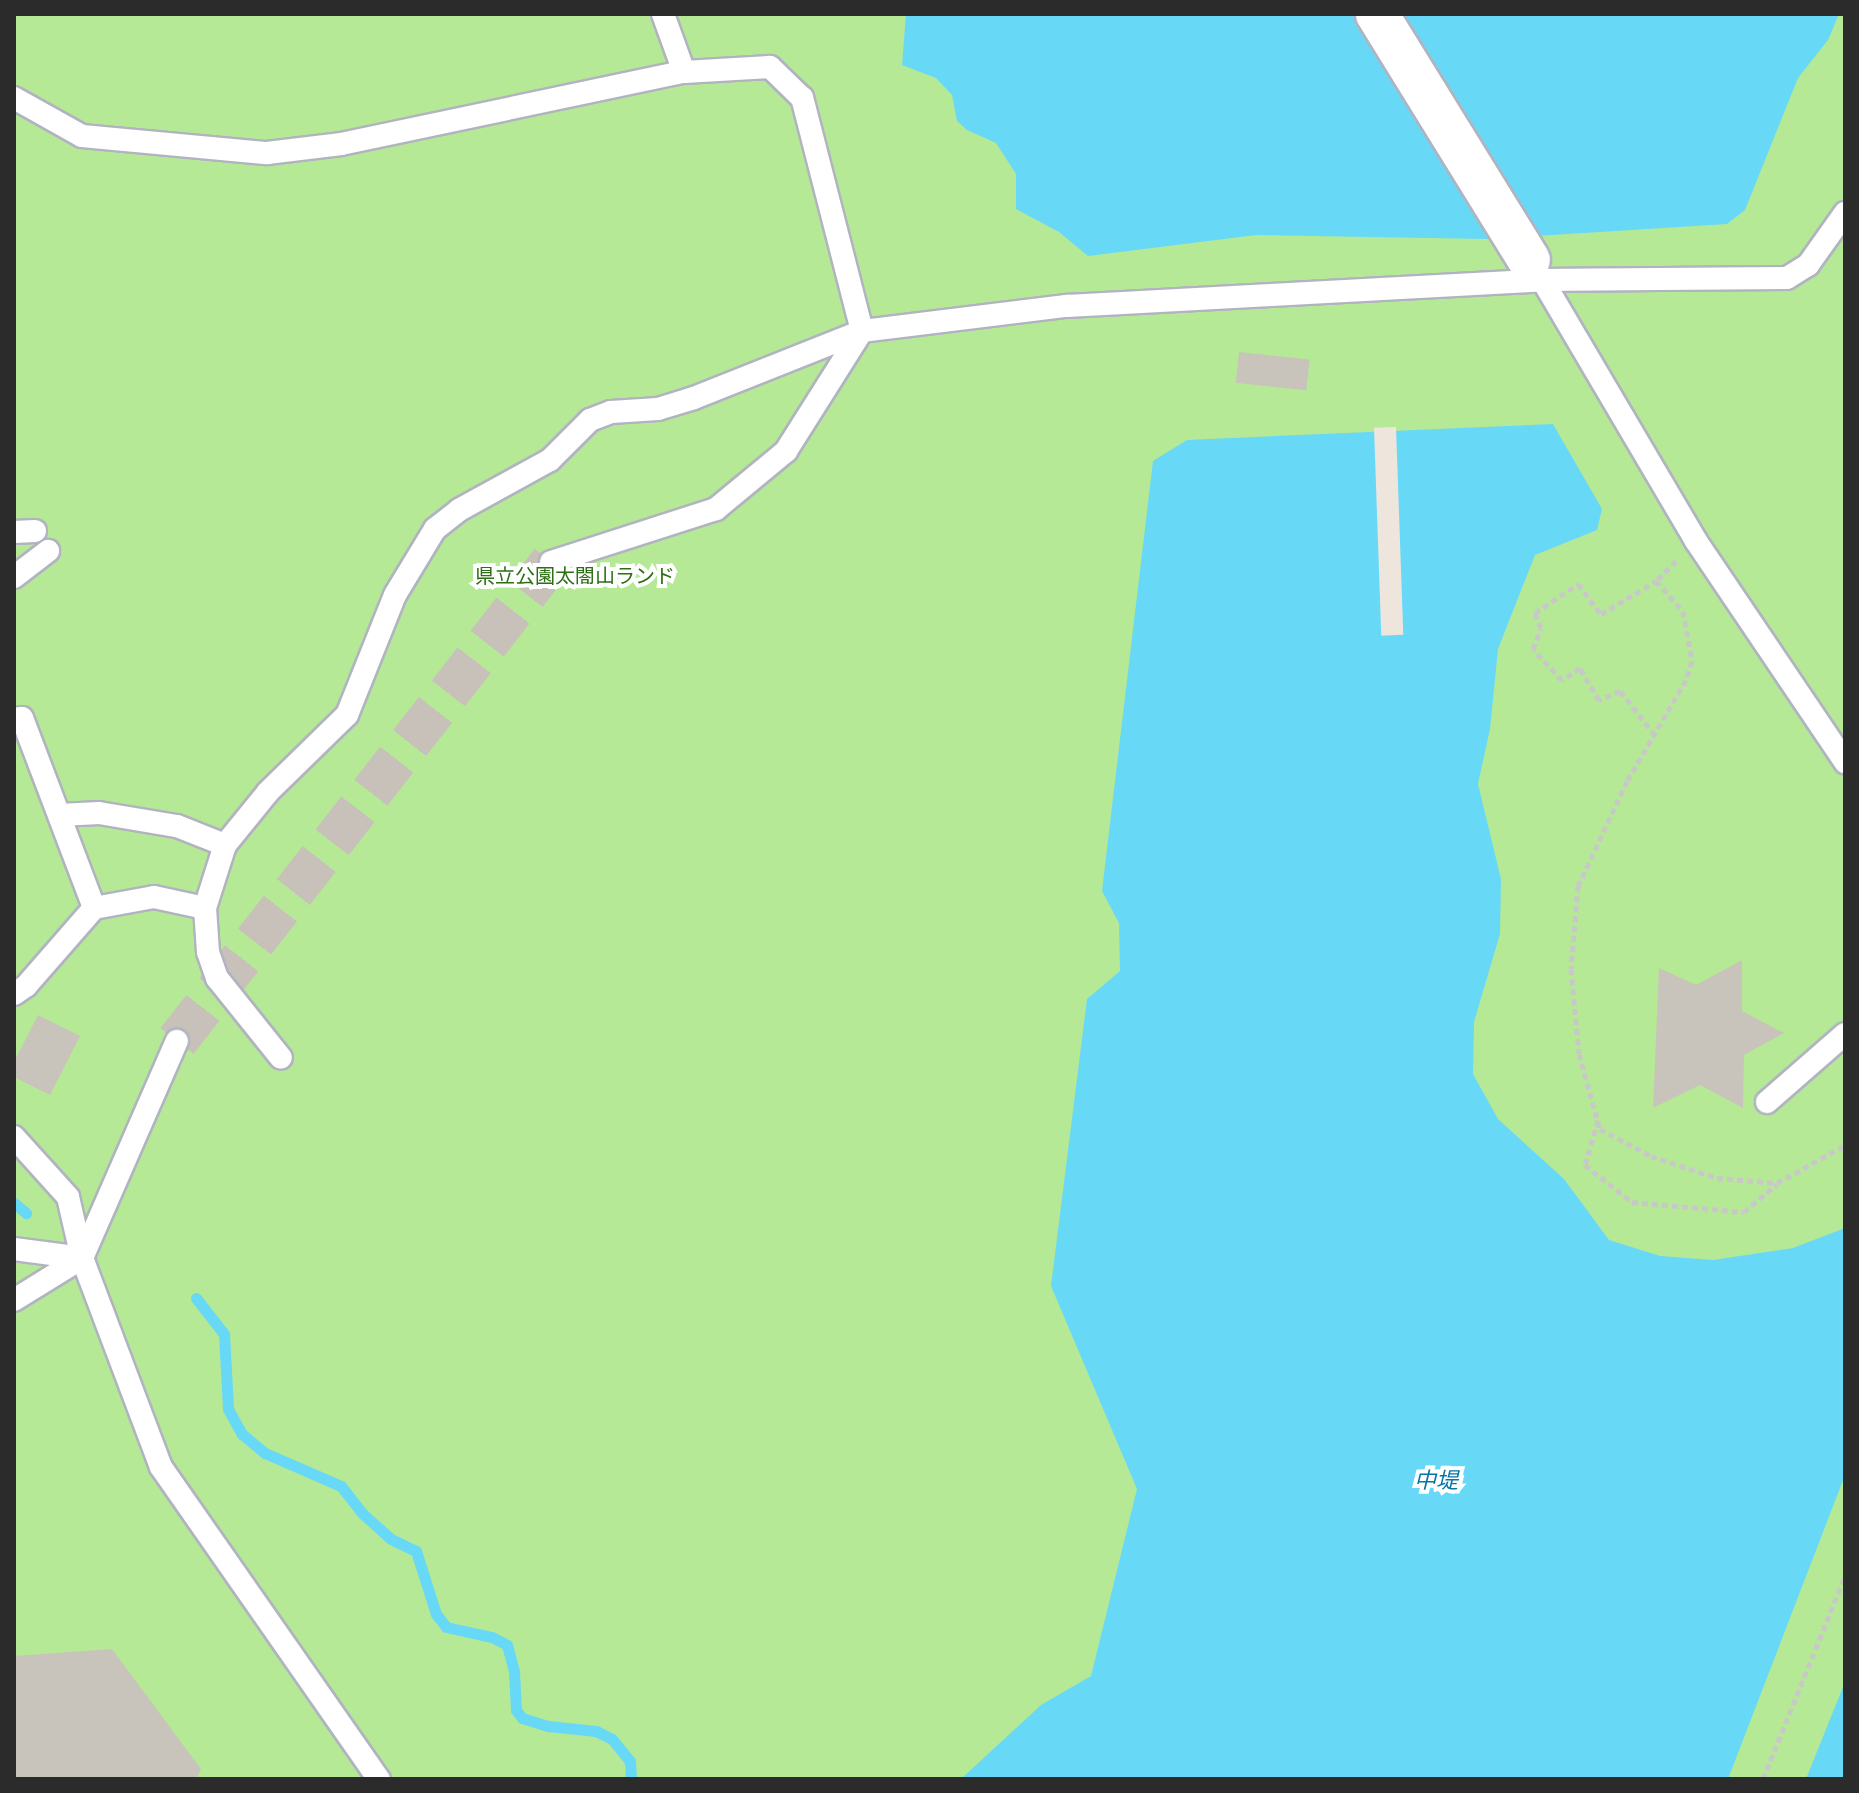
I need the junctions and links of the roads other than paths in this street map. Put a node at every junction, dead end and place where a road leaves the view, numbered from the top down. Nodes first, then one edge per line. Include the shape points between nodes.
1 (663, 14) edge
2 (1377, 14) edge
3 (684, 72) junction
4 (14, 98) edge
5 (1845, 213) edge
6 (1536, 270) junction
7 (862, 331) junction
8 (48, 551) dead end
9 (551, 562) tunnel mouth
10 (14, 577) edge
11 (17, 713) edge
12 (1845, 762) edge
13 (60, 815) junction
14 (225, 845) junction
15 (94, 908) junction
16 (205, 908) junction
17 (14, 994) edge
18 (1845, 1034) edge
19 (177, 1041) tunnel mouth
20 (281, 1058) dead end
21 (1767, 1102) dead end
22 (14, 1137) edge
23 (14, 1249) edge
24 (82, 1258) junction
25 (14, 1300) edge
26 (379, 1779) edge

1 - 3 lane
2 - 6 street
3 - 4 lane via 341,144 267,153 82,136
3 - 7 lane via 770,67 802,98
5 - 6 lane via 1808,265 1787,278
6 - 7 lane via 1067,306
6 - 12 lane via 1696,541
7 - 9 lane via 786,451 716,509
7 - 14 lane via 694,398 590,420 550,460 435,529 395,595 347,715 268,792
8 - 10 lane
11 - 13 lane
13 - 14 lane via 99,813 177,826
13 - 15 lane
14 - 16 lane
15 - 16 lane via 154,897
15 - 17 lane
16 - 20 lane via 208,952 217,978
18 - 21 lane
19 - 24 lane
22 - 24 lane via 68,1197
23 - 24 lane
24 - 25 lane
24 - 26 lane via 161,1467

